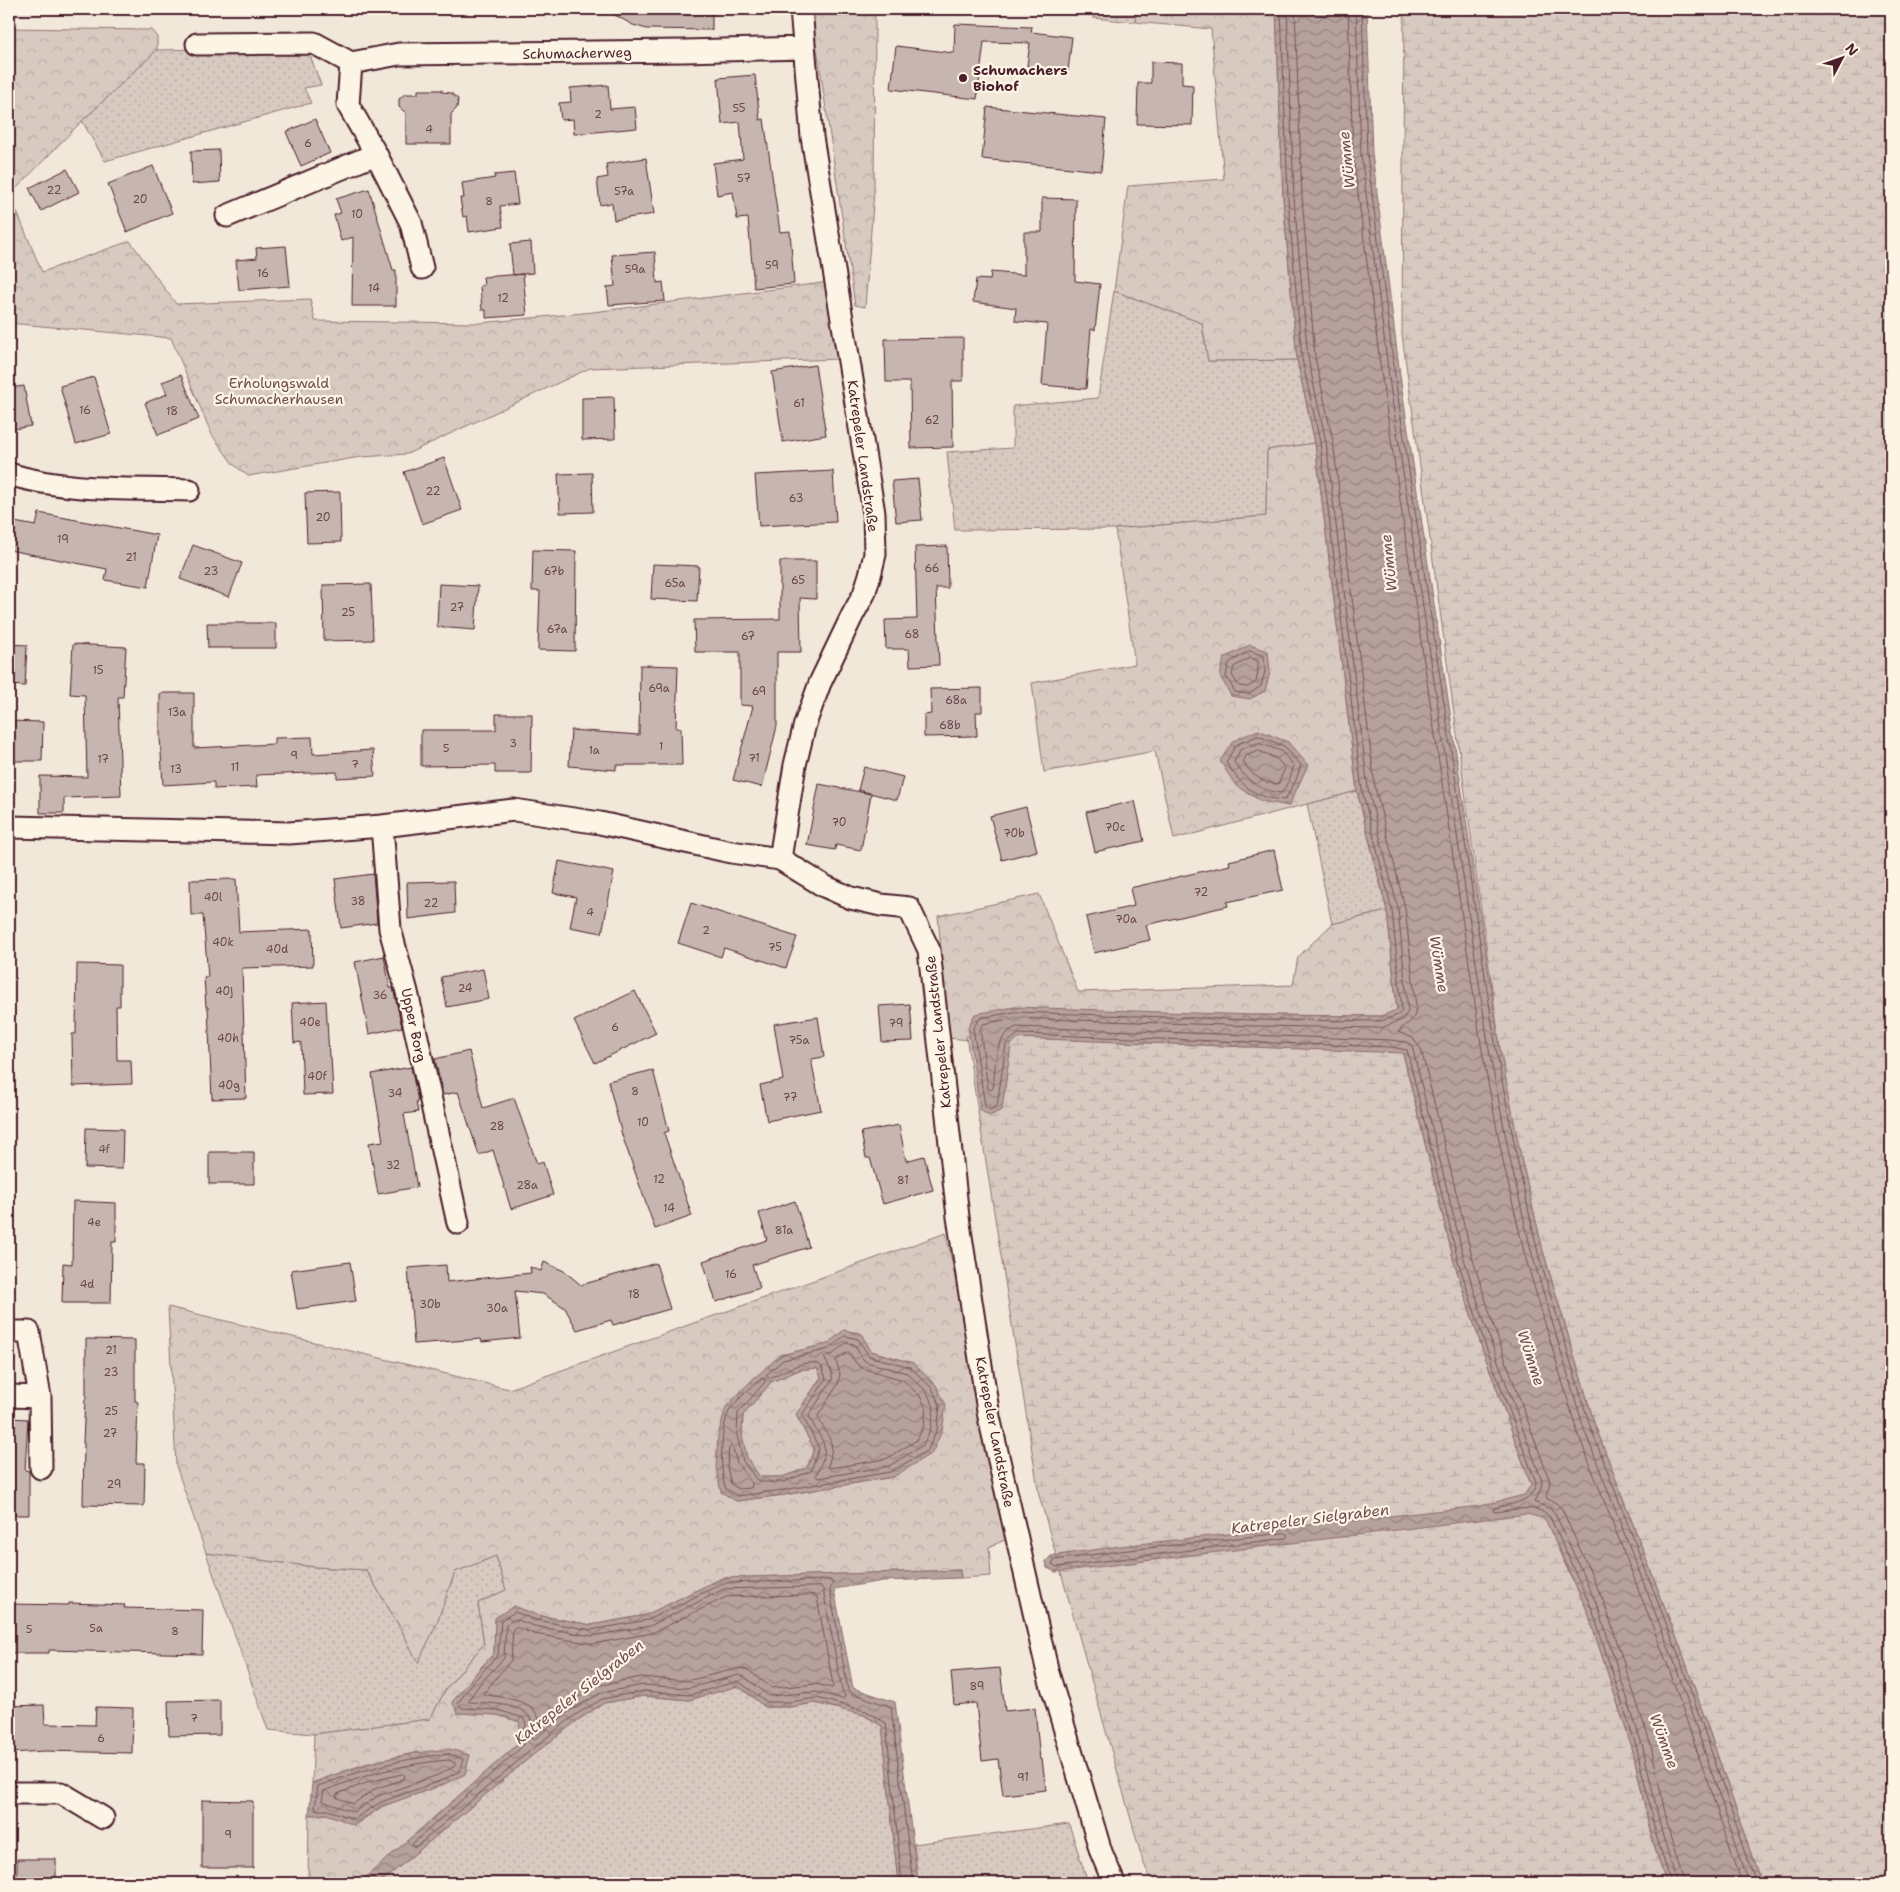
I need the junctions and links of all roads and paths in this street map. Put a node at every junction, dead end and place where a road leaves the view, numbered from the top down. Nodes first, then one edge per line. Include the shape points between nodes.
1 (801, 9) edge
2 (197, 44) dead end
3 (804, 48) junction
4 (351, 63) junction
5 (376, 154) junction
6 (227, 216) dead end
7 (422, 268) dead end
8 (9, 474) edge
9 (189, 490) dead end
10 (382, 826) junction
11 (9, 827) edge
12 (780, 859) junction
13 (458, 1223) dead end
14 (9, 1332) edge
15 (9, 1396) edge
16 (40, 1397) junction
17 (41, 1468) dead end
18 (9, 1793) edge
19 (103, 1818) dead end
20 (1114, 1883) edge

1 - 3 street, Katrepeler Landstraße
2 - 4 street via 314,42
3 - 4 street, Schumacherweg via 399,54
3 - 12 street, Katrepeler Landstraße via 812,137 874,513 875,554 864,594 820,683 805,724
4 - 5 street via 348,106
5 - 6 street
5 - 7 street via 411,223
8 - 9 street via 29,481 65,486
10 - 11 street via 288,832
10 - 12 street via 514,810 600,823 731,852
10 - 13 street, Upper Borg via 390,929
12 - 20 street, Katrepeler Landstraße via 851,898 909,908 929,950 958,1216 989,1417 1048,1673 1101,1852
14 - 16 street via 29,1332
15 - 16 street
16 - 17 street
18 - 19 street via 61,1794

